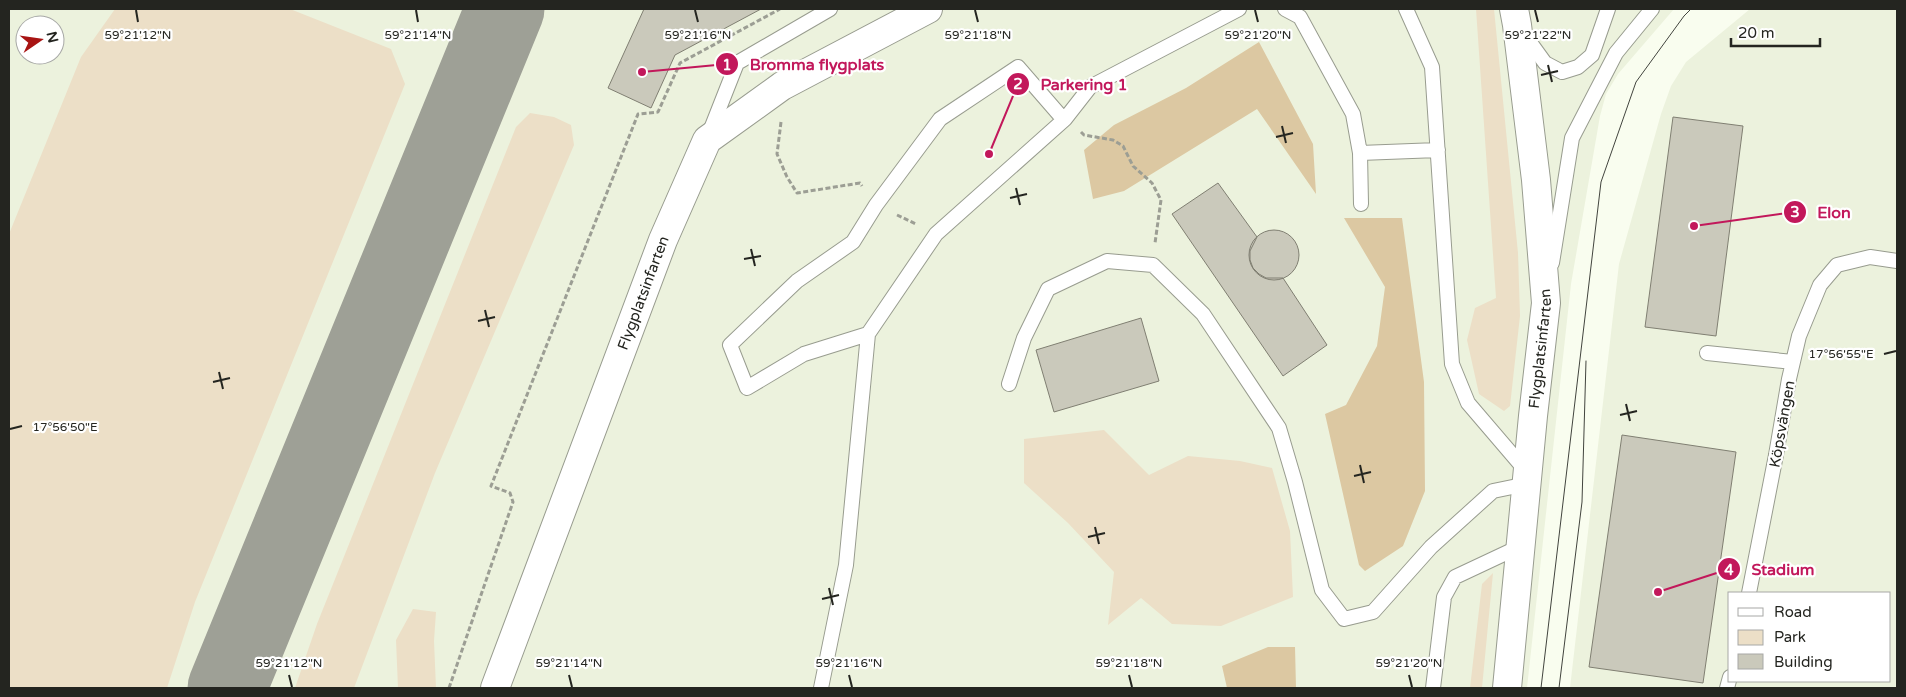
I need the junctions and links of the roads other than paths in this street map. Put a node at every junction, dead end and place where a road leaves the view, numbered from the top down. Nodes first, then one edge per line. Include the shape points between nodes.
1 (830, 9) edge
2 (1239, 9) edge
3 (1285, 9) edge
4 (1406, 9) edge
5 (1608, 9) edge
6 (1652, 9) edge
7 (915, 11) edge
8 (1516, 17) edge
9 (1065, 120) junction
10 (707, 140) junction
11 (1438, 150) junction
12 (1360, 153) junction
13 (1361, 204) dead end
14 (1897, 260) edge
15 (1546, 303) junction
16 (868, 334) junction
17 (1707, 352) dead end
18 (1793, 362) junction
19 (1009, 384) dead end
20 (1527, 478) junction
21 (1521, 546) junction
22 (1750, 592) edge
23 (495, 688) edge
24 (821, 688) edge
25 (1433, 688) edge
26 (1507, 688) edge

1 - 10 lane via 737,63
2 - 9 lane via 1090,87
3 - 12 lane via 1300,17 1353,114
4 - 11 lane via 1432,67
5 - 8 lane via 1592,55 1578,67 1562,72 1545,63
6 - 15 lane via 1616,53 1572,138
7 - 10 street via 782,86
8 - 15 street, Flygplatsinfarten via 1536,180
9 - 16 lane via 936,234
9 - 16 lane via 1018,67 940,119 876,205 853,242 797,281 730,345 747,388 804,354
10 - 23 street, Flygplatsinfarten via 663,240
11 - 12 lane
11 - 20 lane via 1452,364 1468,403
12 - 13 lane
14 - 18 lane, Köpsvängen via 1870,257 1837,265 1820,285 1799,336
15 - 20 street, Flygplatsinfarten
16 - 24 lane via 846,565
17 - 18 lane
18 - 22 lane, Köpsvängen
19 - 20 lane via 1024,338 1048,289 1107,261 1152,265 1203,314 1279,428 1296,482 1322,590 1344,619 1373,612 1431,547 1493,490
20 - 21 street, Flygplatsinfarten
21 - 25 lane via 1455,576 1444,597
21 - 26 street, Flygplatsinfarten

